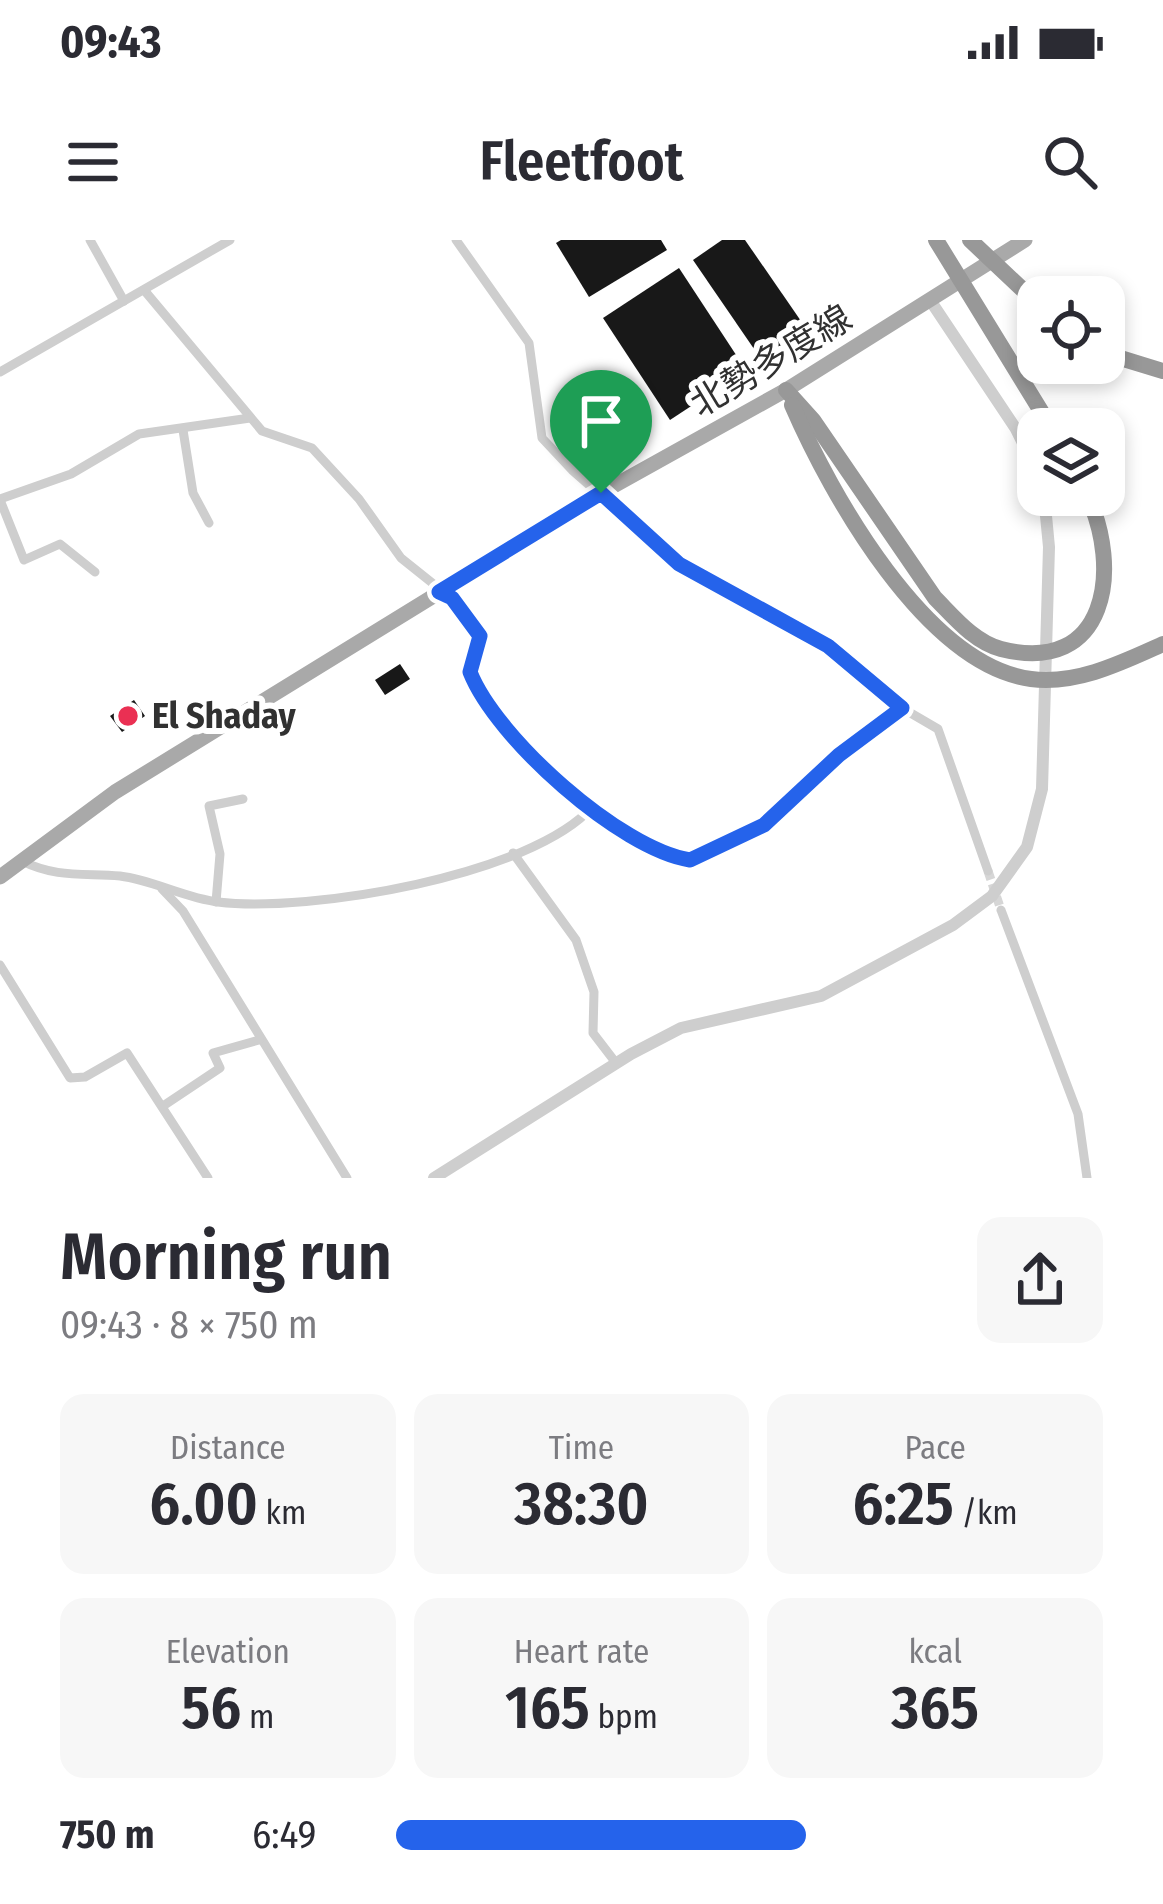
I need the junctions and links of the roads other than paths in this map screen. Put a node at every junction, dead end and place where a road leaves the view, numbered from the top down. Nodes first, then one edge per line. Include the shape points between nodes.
1 (90, 240) edge
2 (230, 240) edge
3 (456, 240) edge
4 (970, 240) edge
5 (1025, 240) edge
6 (942, 246) edge
7 (1017, 284) edge
8 (144, 290) junction
9 (930, 300) junction
10 (124, 301) junction
11 (1125, 359) edge
12 (1163, 371) edge
13 (0, 372) edge
14 (786, 390) junction
15 (1039, 408) edge
16 (250, 418) junction
17 (183, 430) junction
18 (1017, 431) edge
19 (601, 493) junction
20 (0, 499) edge
21 (1044, 516) edge
22 (1094, 516) edge
23 (209, 523) dead end
24 (95, 572) dead end
25 (439, 592) junction
26 (1163, 644) edge
27 (902, 708) junction
28 (243, 799) dead end
29 (593, 806) junction
30 (513, 853) junction
31 (22, 860) junction
32 (988, 871) tunnel mouth
33 (0, 877) edge
34 (162, 889) junction
35 (215, 902) junction
36 (1001, 910) tunnel mouth
37 (0, 965) edge
38 (259, 1040) junction
39 (616, 1064) junction
40 (163, 1106) junction
41 (208, 1178) edge
42 (347, 1178) edge
43 (434, 1178) edge
44 (1087, 1178) edge

1 - 10 street
2 - 8 street
3 - 19 street via 529,343 542,439
4 - 7 highway
5 - 9 main road, 北勢多度線
6 - 15 highway
8 - 10 street
8 - 16 street
9 - 14 main road, 北勢多度線
9 - 18 street
10 - 13 street
11 - 12 highway
14 - 19 main road, 北勢多度線
14 - 22 highway via 935,598 1001,649 1067,642 1100,607 1107,559
14 - 26 highway via 856,520 925,617 966,656 1009,675 1059,680
16 - 17 street
16 - 25 street via 281,442 312,448 401,558
17 - 20 street via 139,434 71,474
17 - 23 street via 193,493
19 - 25 main road, 北勢多度線
19 - 27 street via 679,564 828,646
20 - 24 street via 24,560 60,544
21 - 39 street via 1038,817 1012,872 974,911 821,996 681,1028
25 - 29 street via 480,636 470,661 476,686 521,748
25 - 31 main road, 北勢多度線 via 115,792
27 - 29 street via 764,825 690,860 656,849
27 - 32 street via 938,728
28 - 35 street via 208,806 220,854
29 - 30 street via 561,833
30 - 35 street via 482,869 400,887
30 - 39 street via 576,940 595,992 593,1033
31 - 33 main road, 北勢多度線
31 - 34 street via 50,874 125,876
34 - 35 street
34 - 38 street
36 - 44 street via 1078,1114
37 - 40 street via 70,1078 127,1053
38 - 40 street via 213,1054 220,1068
38 - 42 street
39 - 43 street
40 - 41 street

